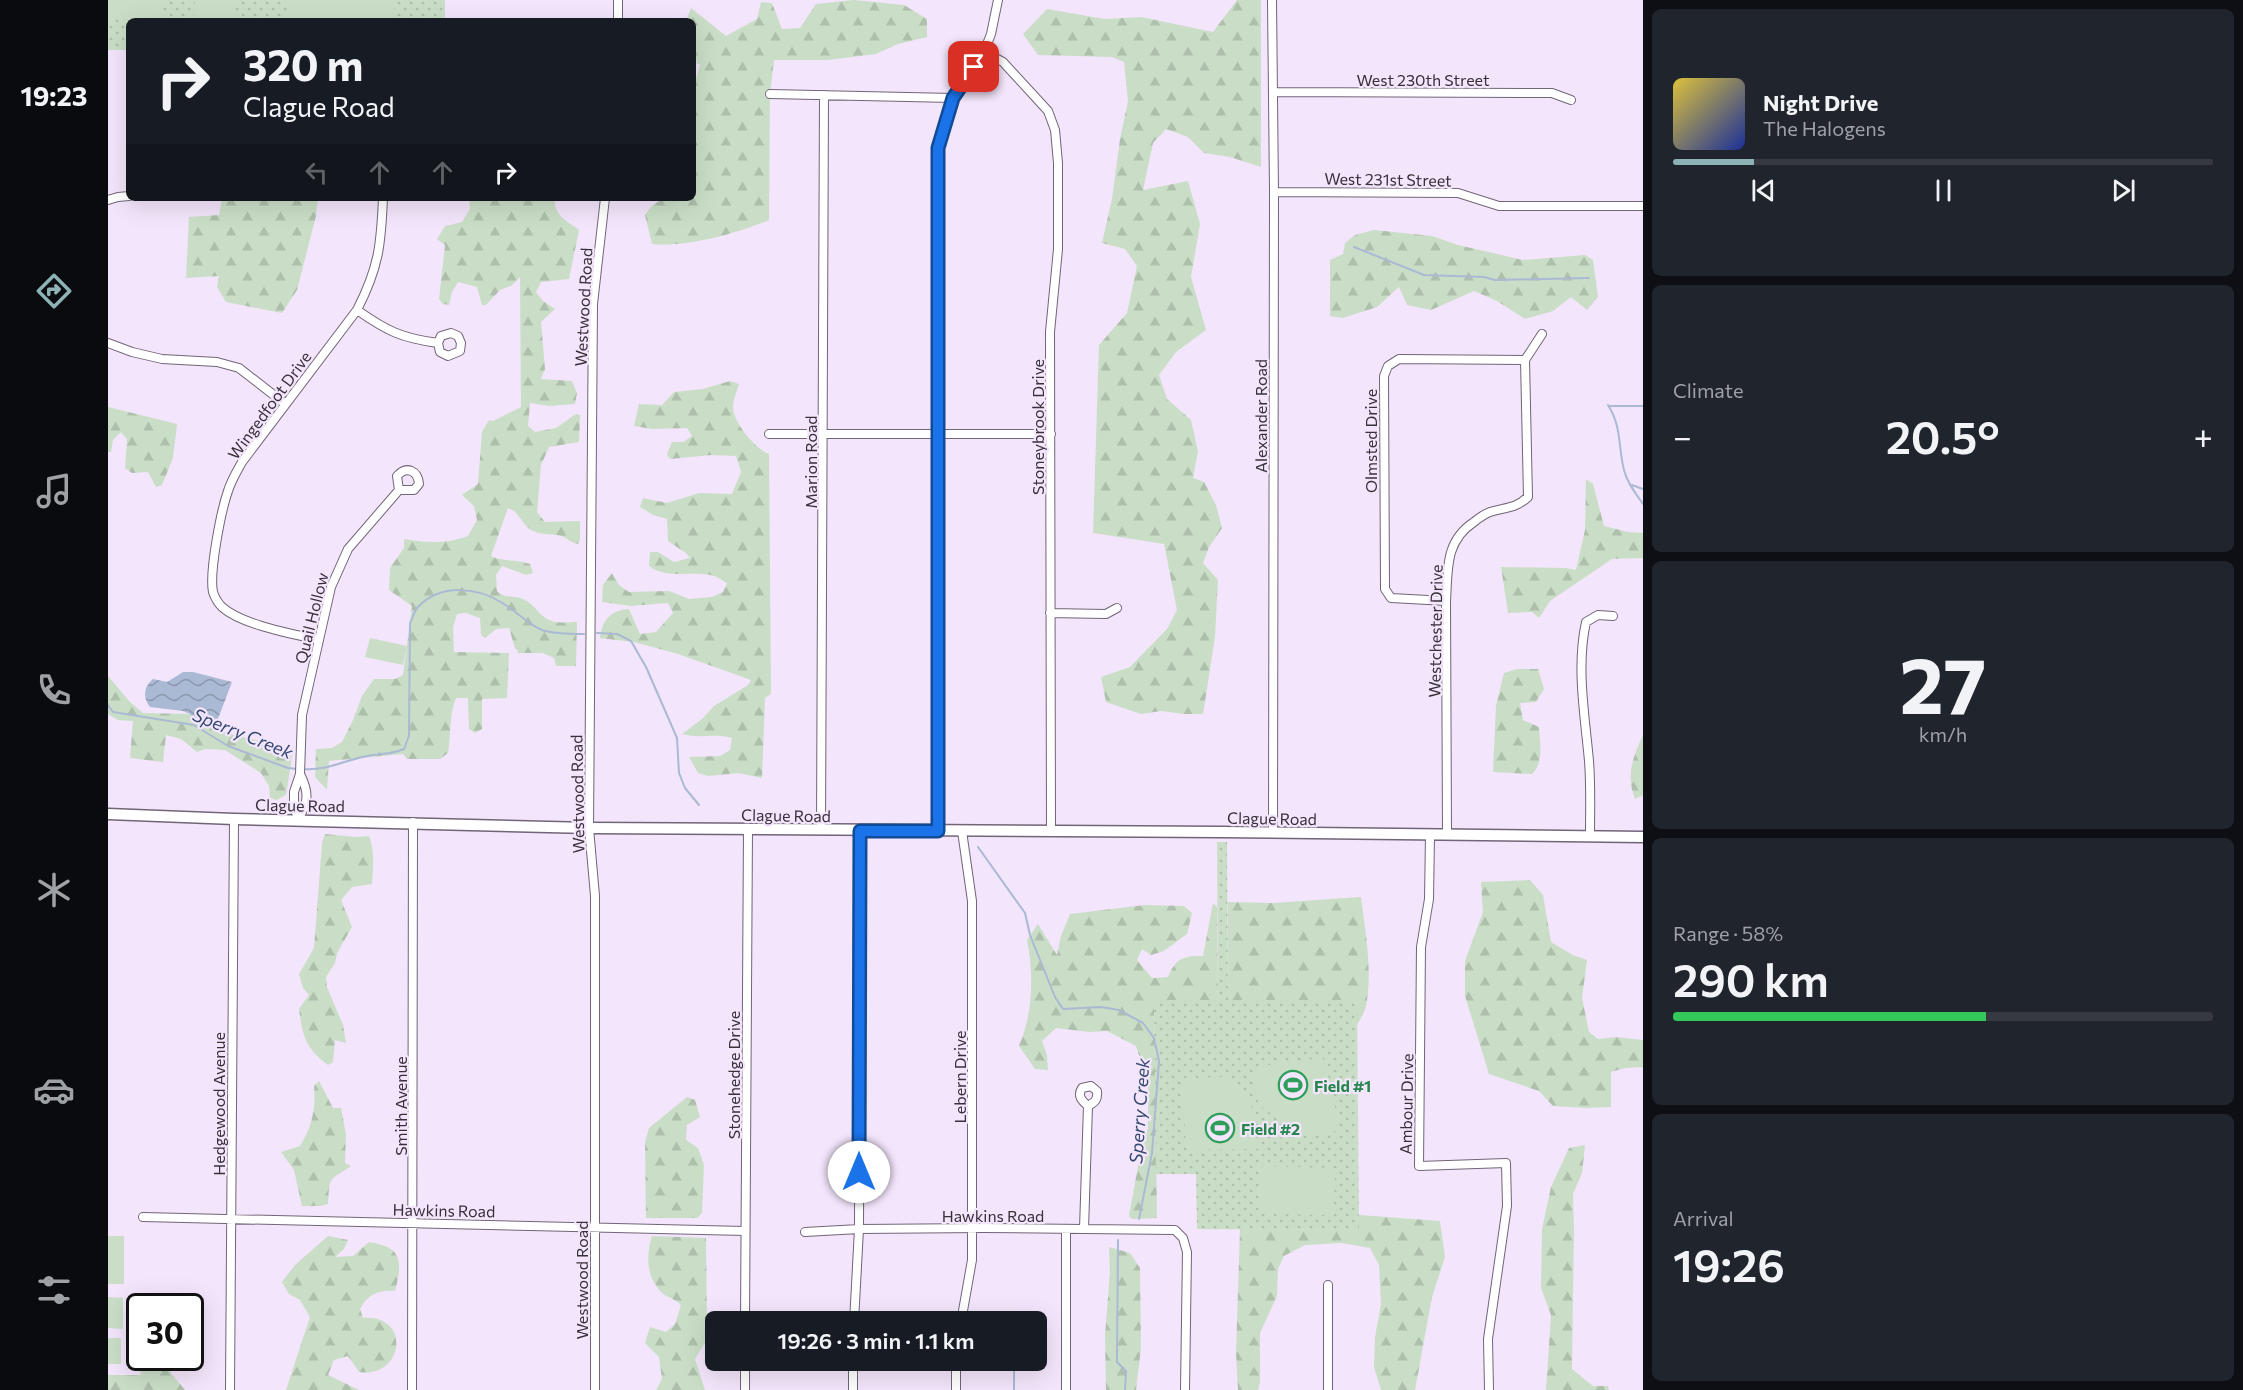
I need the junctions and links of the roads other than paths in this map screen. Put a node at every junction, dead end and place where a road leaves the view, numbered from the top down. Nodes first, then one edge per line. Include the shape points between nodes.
1 (618, 0) edge
2 (998, 0) edge
3 (1272, 0) edge
4 (618, 18) edge
5 (984, 52) junction
6 (1273, 92) junction
7 (770, 94) dead end
8 (824, 95) junction
9 (953, 98) junction
10 (1571, 100) dead end
11 (1274, 192) junction
12 (126, 196) edge
13 (108, 201) edge
14 (383, 201) edge
15 (605, 201) edge
16 (1643, 206) edge
17 (357, 310) junction
18 (1542, 334) dead end
19 (438, 343) dead end
20 (108, 344) edge
21 (1525, 360) junction
22 (285, 403) junction
23 (823, 433) junction
24 (769, 434) dead end
25 (938, 434) junction
26 (1051, 434) junction
27 (399, 490) dead end
28 (1446, 601) junction
29 (1117, 608) dead end
30 (1050, 613) junction
31 (1613, 616) dead end
32 (319, 640) junction
33 (300, 774) junction
34 (108, 814) edge
35 (234, 819) junction
36 (298, 819) junction
37 (413, 822) junction
38 (589, 828) junction
39 (748, 829) junction
40 (821, 830) junction
41 (860, 831) junction
42 (938, 831) junction
43 (962, 831) junction
44 (1051, 832) junction
45 (1273, 833) junction
46 (1430, 835) junction
47 (1447, 835) junction
48 (1590, 836) junction
49 (1643, 837) edge
50 (1088, 1106) dead end
51 (143, 1217) dead end
52 (232, 1219) junction
53 (413, 1223) junction
54 (594, 1228) junction
55 (859, 1228) junction
56 (972, 1228) junction
57 (1066, 1229) junction
58 (1084, 1229) junction
59 (745, 1231) junction
60 (805, 1232) dead end
61 (1328, 1285) dead end
62 (745, 1311) edge
63 (855, 1311) edge
64 (963, 1311) edge
65 (745, 1371) edge
66 (853, 1371) edge
67 (956, 1371) edge
68 (230, 1390) edge
69 (412, 1390) edge
70 (595, 1390) edge
71 (745, 1390) edge
72 (853, 1390) edge
73 (956, 1390) edge
74 (1066, 1390) edge
75 (1185, 1390) edge
76 (1328, 1390) edge
77 (1489, 1390) edge

1 - 4 street
2 - 5 street via 992,34
3 - 6 street, Alexander Road
5 - 9 street
5 - 26 street, Stoneybrook Drive via 1003,62 1048,111 1055,130 1058,249 1050,332
6 - 10 street, West 230th Street via 1552,93
6 - 11 street, Alexander Road
7 - 8 street
8 - 9 street
8 - 23 street, Marion Road
9 - 25 street via 938,148
11 - 16 street, West 231st Street via 1458,193 1499,206
11 - 45 street, Alexander Road
12 - 13 street
14 - 17 street, Wingedfoot Drive via 378,259 371,284
15 - 38 street, Westwood Road via 593,304
17 - 19 street via 406,338
17 - 22 street, Wingedfoot Drive
18 - 21 street
20 - 22 street via 162,359 217,362 239,368
21 - 28 street, Westchester Drive via 1528,497 1518,506 1488,513 1466,527 1452,544
21 - 28 street, Olmsted Drive via 1399,359 1388,366 1384,376 1385,589 1391,598
22 - 32 street, Wingedfoot Drive via 242,462 229,488 221,513 212,589 215,599 235,615 274,630
23 - 24 street
23 - 25 street
23 - 40 street, Marion Road
25 - 26 street
25 - 42 street
26 - 30 street, Stoneybrook Drive
27 - 32 street, Quail Hollow via 348,549 331,587
28 - 47 street, Westchester Drive
29 - 30 street via 1106,614
30 - 44 street, Stoneybrook Drive
31 - 48 street via 1598,615 1586,622 1582,640
32 - 33 street, Quail Hollow via 302,715
33 - 36 street, Quail Hollow via 294,792
33 - 36 street, Quail Hollow via 306,786 306,806
34 - 35 main road, Clague Road
35 - 36 main road, Clague Road
35 - 52 street, Hedgewood Avenue
36 - 37 main road, Clague Road
37 - 38 main road, Clague Road
37 - 53 street, Smith Avenue
38 - 39 main road, Clague Road
38 - 54 street, Westwood Road via 595,896
39 - 40 main road, Clague Road
39 - 59 street, Stonehedge Drive
40 - 41 main road, Clague Road
41 - 42 main road, Clague Road
41 - 55 street
42 - 43 main road, Clague Road
43 - 44 main road, Clague Road
43 - 56 street, Lebern Drive via 972,901
44 - 45 main road, Clague Road
45 - 46 main road, Clague Road
46 - 47 main road, Clague Road
46 - 77 street, Ambour Drive via 1429,899 1421,947 1419,1166 1506,1163 1507,1206 1488,1339
47 - 48 main road, Clague Road
48 - 49 main road, Clague Road
50 - 58 street
51 - 52 street, Hawkins Road
52 - 53 street, Hawkins Road
52 - 68 street, Hedgewood Avenue
53 - 54 street, Hawkins Road
53 - 69 street, Smith Avenue
54 - 59 street, Hawkins Road
54 - 70 street, Westwood Road
55 - 56 street, Hawkins Road
55 - 60 street, Hawkins Road
55 - 63 street
56 - 57 street, Hawkins Road
56 - 64 street, Lebern Drive via 972,1260
57 - 58 street, Hawkins Road
57 - 74 street
58 - 75 street, Hawkins Road via 1168,1229 1181,1234 1187,1252
59 - 62 street, Stonehedge Drive
61 - 76 street
65 - 71 street
66 - 72 street
67 - 73 street

